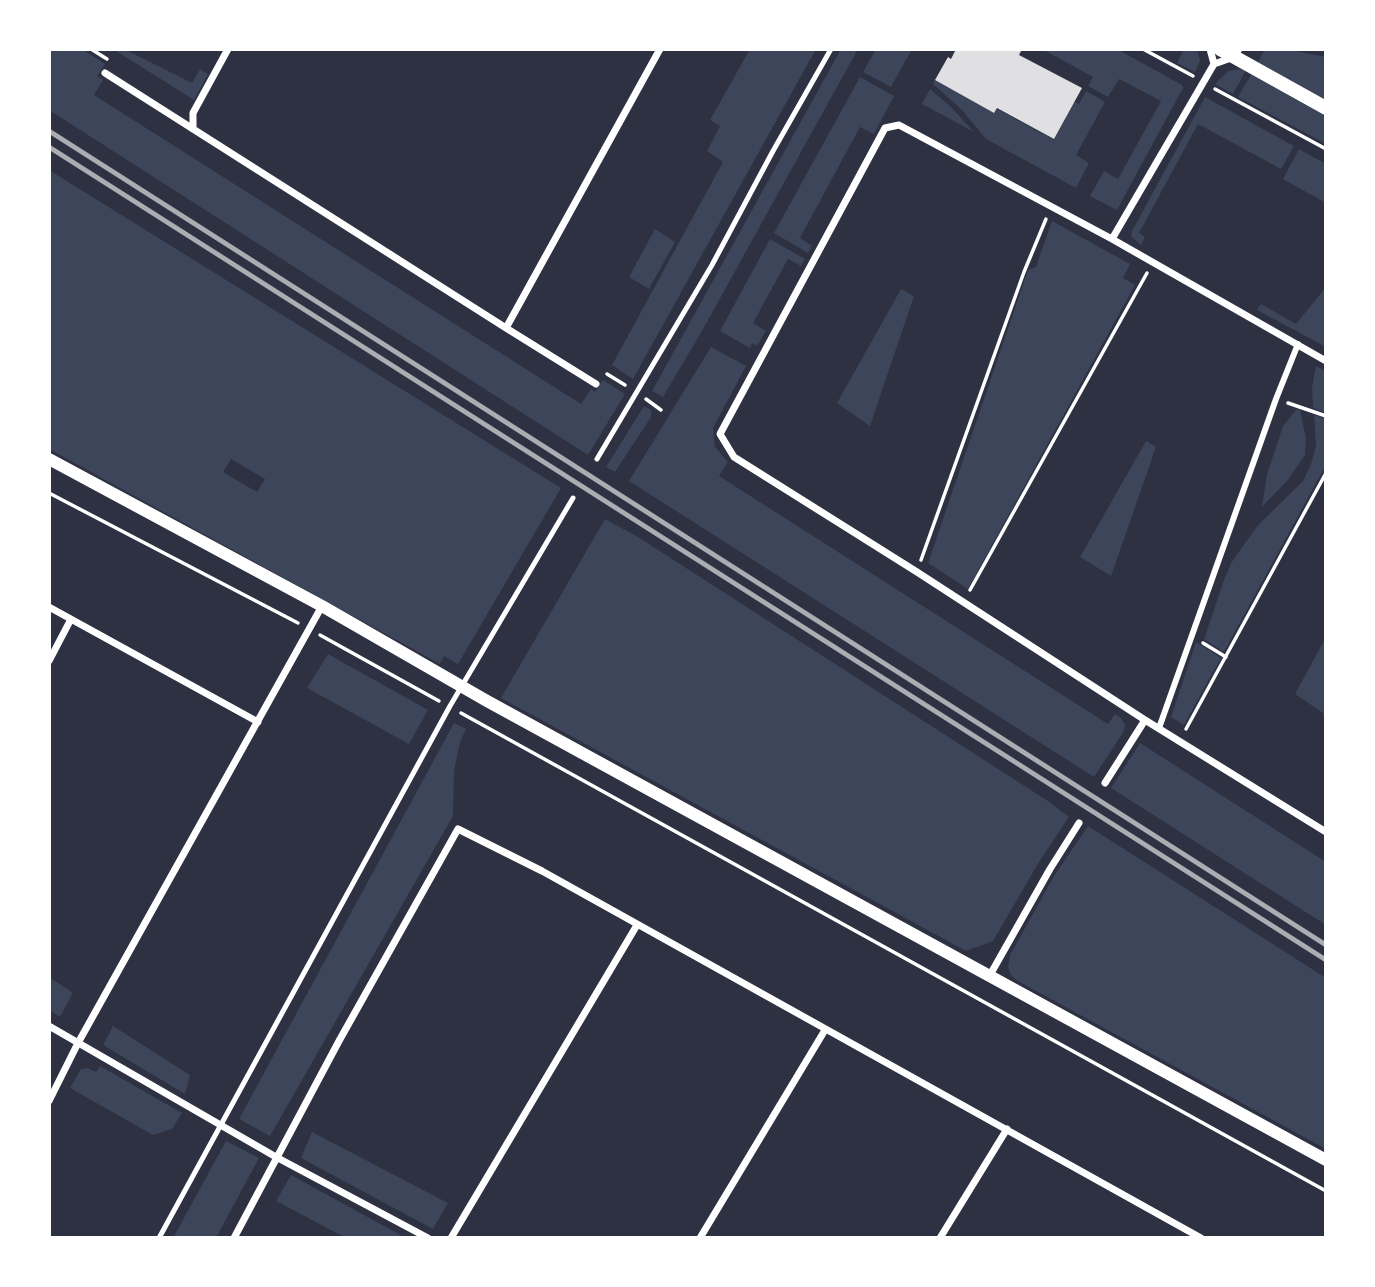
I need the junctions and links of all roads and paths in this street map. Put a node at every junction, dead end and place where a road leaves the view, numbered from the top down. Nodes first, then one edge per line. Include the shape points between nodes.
1 (228, 49) edge
2 (660, 49) edge
3 (831, 49) edge
4 (1143, 49) edge
5 (1210, 49) edge
6 (1220, 49) edge
7 (1237, 53) edge
8 (1214, 64) junction
9 (105, 73) dead end
10 (1204, 82) junction
11 (1326, 107) edge
12 (193, 129) junction
13 (1326, 149) edge
14 (1051, 208) junction
15 (1112, 239) junction
16 (1153, 262) junction
17 (506, 328) junction
18 (1298, 344) junction
19 (1326, 360) edge
20 (596, 384) dead end
21 (1276, 399) junction
22 (1326, 416) edge
23 (49, 459) edge
24 (597, 459) dead end
25 (1326, 473) edge
26 (49, 493) edge
27 (573, 498) dead end
28 (917, 572) junction
29 (963, 602) junction
30 (321, 606) junction
31 (49, 607) edge
32 (71, 619) junction
33 (309, 629) junction
34 (1193, 636) junction
35 (1226, 657) junction
36 (49, 661) edge
37 (462, 686) junction
38 (450, 706) junction
39 (1145, 720) junction
40 (258, 722) junction
41 (1159, 728) junction
42 (1179, 741) junction
43 (1105, 783) dead end
44 (1079, 823) dead end
45 (1326, 832) edge
46 (637, 925) junction
47 (990, 975) junction
48 (49, 1026) edge
49 (825, 1030) junction
50 (78, 1044) junction
51 (49, 1101) edge
52 (220, 1126) junction
53 (1007, 1129) junction
54 (275, 1157) junction
55 (1326, 1160) edge
56 (1326, 1191) edge
57 (1186, 1230) junction
58 (159, 1238) edge
59 (234, 1238) edge
60 (428, 1238) edge
61 (451, 1238) edge
62 (700, 1238) edge
63 (940, 1238) edge
64 (1182, 1238) edge
65 (1201, 1238) edge

1 - 12 street via 192,113
2 - 17 street
3 - 24 lane via 712,265
4 - 10 path
5 - 8 street
6 - 7 main road
7 - 8 street
7 - 11 main road
8 - 10 street
9 - 12 street
10 - 13 path
10 - 15 street
12 - 17 street
14 - 15 street
14 - 28 path
14 - 28 street via 899,125 886,128 720,435 734,457
15 - 16 street
16 - 18 street
16 - 29 path
17 - 20 street
18 - 19 street
18 - 21 street
21 - 22 path
21 - 34 street
23 - 30 street
25 - 35 path
26 - 33 path
27 - 37 lane
28 - 29 street
29 - 39 street
30 - 33 street
30 - 37 street
31 - 32 street
32 - 36 street
32 - 40 street
33 - 38 path
33 - 40 street
34 - 35 path
34 - 41 street
35 - 42 path
37 - 38 lane
37 - 47 street
38 - 52 lane
38 - 56 path
39 - 41 street
39 - 43 street
40 - 50 street
41 - 42 street
42 - 45 street
44 - 47 street
46 - 49 street
46 - 54 street via 458,829
46 - 61 street
47 - 55 street
48 - 50 street
49 - 53 street
49 - 62 street
50 - 51 street
50 - 52 street
52 - 54 street
52 - 58 lane
53 - 57 street
53 - 63 street
54 - 59 street
54 - 60 street
57 - 64 street
57 - 65 street

